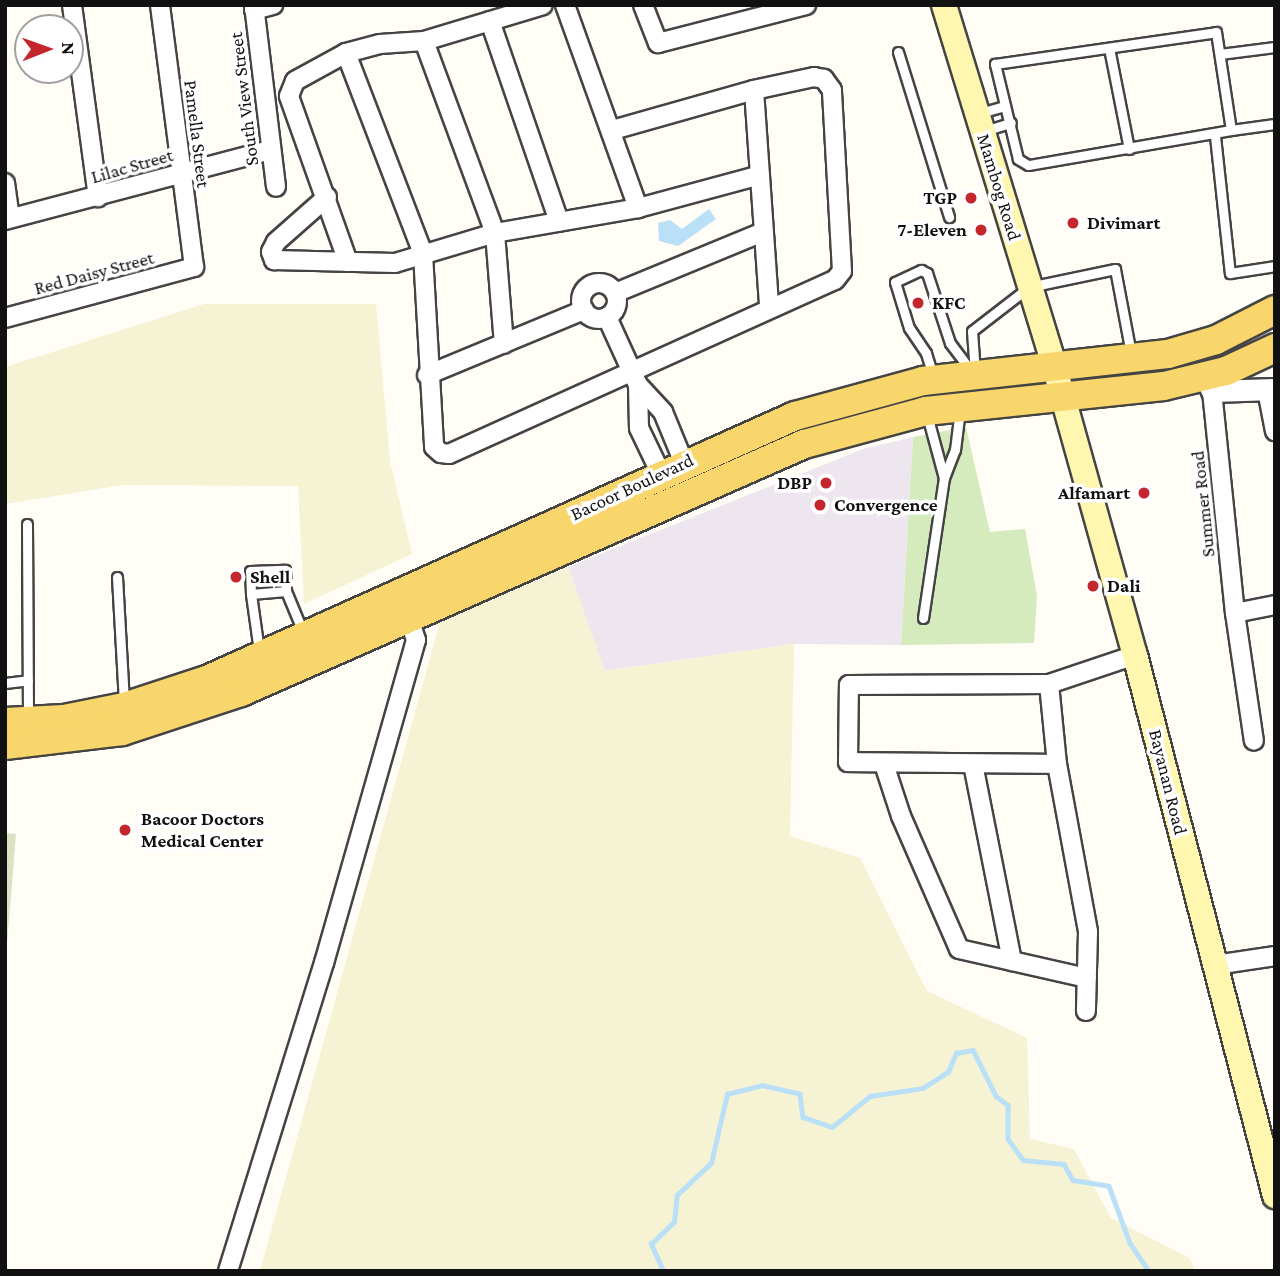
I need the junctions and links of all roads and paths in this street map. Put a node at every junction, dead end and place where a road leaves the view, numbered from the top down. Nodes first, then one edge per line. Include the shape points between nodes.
1 (72, 5) edge
2 (160, 5) edge
3 (273, 5) edge
4 (543, 5) edge
5 (565, 5) edge
6 (643, 5) edge
7 (806, 5) edge
8 (944, 5) edge
9 (254, 8) edge
10 (490, 22) junction
11 (424, 41) junction
12 (1275, 47) edge
13 (1109, 48) junction
14 (898, 52) dead end
15 (346, 53) junction
16 (1220, 54) junction
17 (754, 90) junction
18 (1005, 106) junction
19 (980, 123) junction
20 (1011, 123) junction
21 (1275, 124) edge
22 (613, 130) junction
23 (1231, 130) junction
24 (1215, 136) junction
25 (1129, 149) junction
26 (270, 150) junction
27 (181, 174) junction
28 (760, 175) junction
29 (5, 183) edge
30 (276, 187) dead end
31 (97, 197) junction
32 (327, 197) junction
33 (638, 208) junction
34 (949, 217) dead end
35 (8, 219) edge
36 (559, 220) junction
37 (763, 232) junction
38 (495, 233) junction
39 (422, 254) junction
40 (348, 262) junction
41 (1275, 266) edge
42 (194, 267) joint
43 (1029, 287) junction
44 (615, 293) junction
45 (769, 307) junction
46 (584, 310) junction
47 (1275, 310) edge
48 (607, 317) junction
49 (5, 318) edge
50 (505, 344) junction
51 (1275, 348) edge
52 (1132, 359) junction
53 (1055, 369) junction
54 (427, 375) junction
55 (975, 376) junction
56 (634, 377) junction
57 (934, 380) junction
58 (1209, 384) junction
59 (1271, 389) edge
60 (1062, 397) junction
61 (961, 407) junction
62 (926, 411) junction
63 (1275, 431) edge
64 (673, 468) junction
65 (944, 478) junction
66 (27, 524) dead end
67 (117, 577) dead end
68 (286, 592) junction
69 (251, 594) junction
70 (404, 606) junction
71 (1275, 606) edge
72 (1235, 613) junction
73 (923, 618) dead end
74 (305, 636) junction
75 (1135, 654) junction
76 (260, 657) junction
77 (28, 680) junction
78 (5, 682) edge
79 (1049, 684) junction
80 (123, 719) junction
81 (17, 721) edge
82 (1254, 741) dead end
83 (5, 744) edge
84 (884, 764) junction
85 (973, 764) junction
86 (1056, 764) junction
87 (1275, 956) edge
88 (1012, 961) junction
89 (1215, 965) junction
90 (1087, 978) junction
91 (1086, 1011) dead end
92 (1275, 1196) edge
93 (228, 1271) edge

1 - 31 street
2 - 27 street, Pamella Street
3 - 9 street
4 - 10 street
5 - 22 street
6 - 7 street via 658,43
8 - 19 main road, Mambog Road
9 - 26 street, South View Street
10 - 11 street
10 - 36 street
11 - 15 street via 380,44
11 - 38 street
12 - 16 lane
13 - 16 lane via 1216,32
13 - 18 lane via 995,64
13 - 25 lane
14 - 34 lane
15 - 32 street via 295,81 289,96
15 - 39 street
16 - 23 lane
17 - 22 street
17 - 28 street
17 - 45 street via 814,76 830,83 832,90 842,271 835,280
18 - 19 lane
18 - 20 lane
19 - 20 lane
19 - 43 main road, Mambog Road
20 - 25 lane via 1022,164
21 - 23 lane
22 - 33 street
23 - 24 lane
24 - 25 lane
24 - 41 lane via 1230,273
26 - 27 street, Lilac Street
26 - 30 street, South View Street
27 - 31 street, Lilac Street
27 - 42 street, Pamella Street
28 - 33 street
28 - 37 street
29 - 35 street
31 - 35 street, Lilac Street
32 - 40 street
32 - 40 street via 300,217 271,252 274,260 285,262
33 - 36 street
36 - 38 street
37 - 44 street
37 - 45 street
38 - 39 street
38 - 50 street
39 - 40 street via 395,263
39 - 54 street
42 - 49 street, Red Daisy Street
43 - 52 lane via 1115,269
43 - 53 main road, Mambog Road
43 - 55 lane via 972,331
44 - 46 street via 602,283 591,285 582,299
44 - 48 street via 617,304
45 - 56 street
46 - 48 street via 596,319
46 - 50 street
47 - 52 main road, Bacoor Boulevard via 1216,340
48 - 56 street
50 - 54 street
51 - 58 main road, Bacoor Boulevard
52 - 53 main road, Bacoor Boulevard
53 - 55 main road, Bacoor Boulevard
53 - 60 main road, Bayanan Road
54 - 56 street via 434,447 449,454
55 - 57 main road, Bacoor Boulevard
55 - 57 lane via 950,343 927,273 921,270 895,282 909,328 926,354
56 - 64 street via 663,412
56 - 64 street via 639,428
57 - 64 main road, Bacoor Boulevard via 795,416
58 - 59 street
58 - 60 main road, Bacoor Boulevard
58 - 72 street, Summer Road
59 - 63 street
60 - 61 main road, Bacoor Boulevard
60 - 75 main road, Bayanan Road
61 - 62 main road, Bacoor Boulevard
61 - 65 lane via 955,450
62 - 65 lane
62 - 70 main road, Bacoor Boulevard via 775,455
64 - 70 main road, Bacoor Boulevard
65 - 73 lane
66 - 77 lane
67 - 80 lane
68 - 69 lane
68 - 69 lane via 285,570 250,571
68 - 74 lane
69 - 76 lane
70 - 74 main road, Bacoor Boulevard
70 - 80 main road, Bacoor Boulevard via 241,692
70 - 93 street via 416,640 324,963
71 - 72 street
72 - 82 street, Summer Road
74 - 76 main road, Bacoor Boulevard
75 - 79 street
75 - 89 main road, Bayanan Road
76 - 80 main road, Bacoor Boulevard
77 - 78 lane
77 - 81 lane
79 - 84 street via 849,685 848,761
79 - 86 street
80 - 81 main road, Bacoor Boulevard
80 - 83 main road, Bacoor Boulevard
84 - 85 street
84 - 88 street via 901,816 959,949
85 - 86 street
85 - 88 street
86 - 90 street via 1088,932
87 - 89 street
88 - 90 street
89 - 92 main road, Bayanan Road
90 - 91 street

